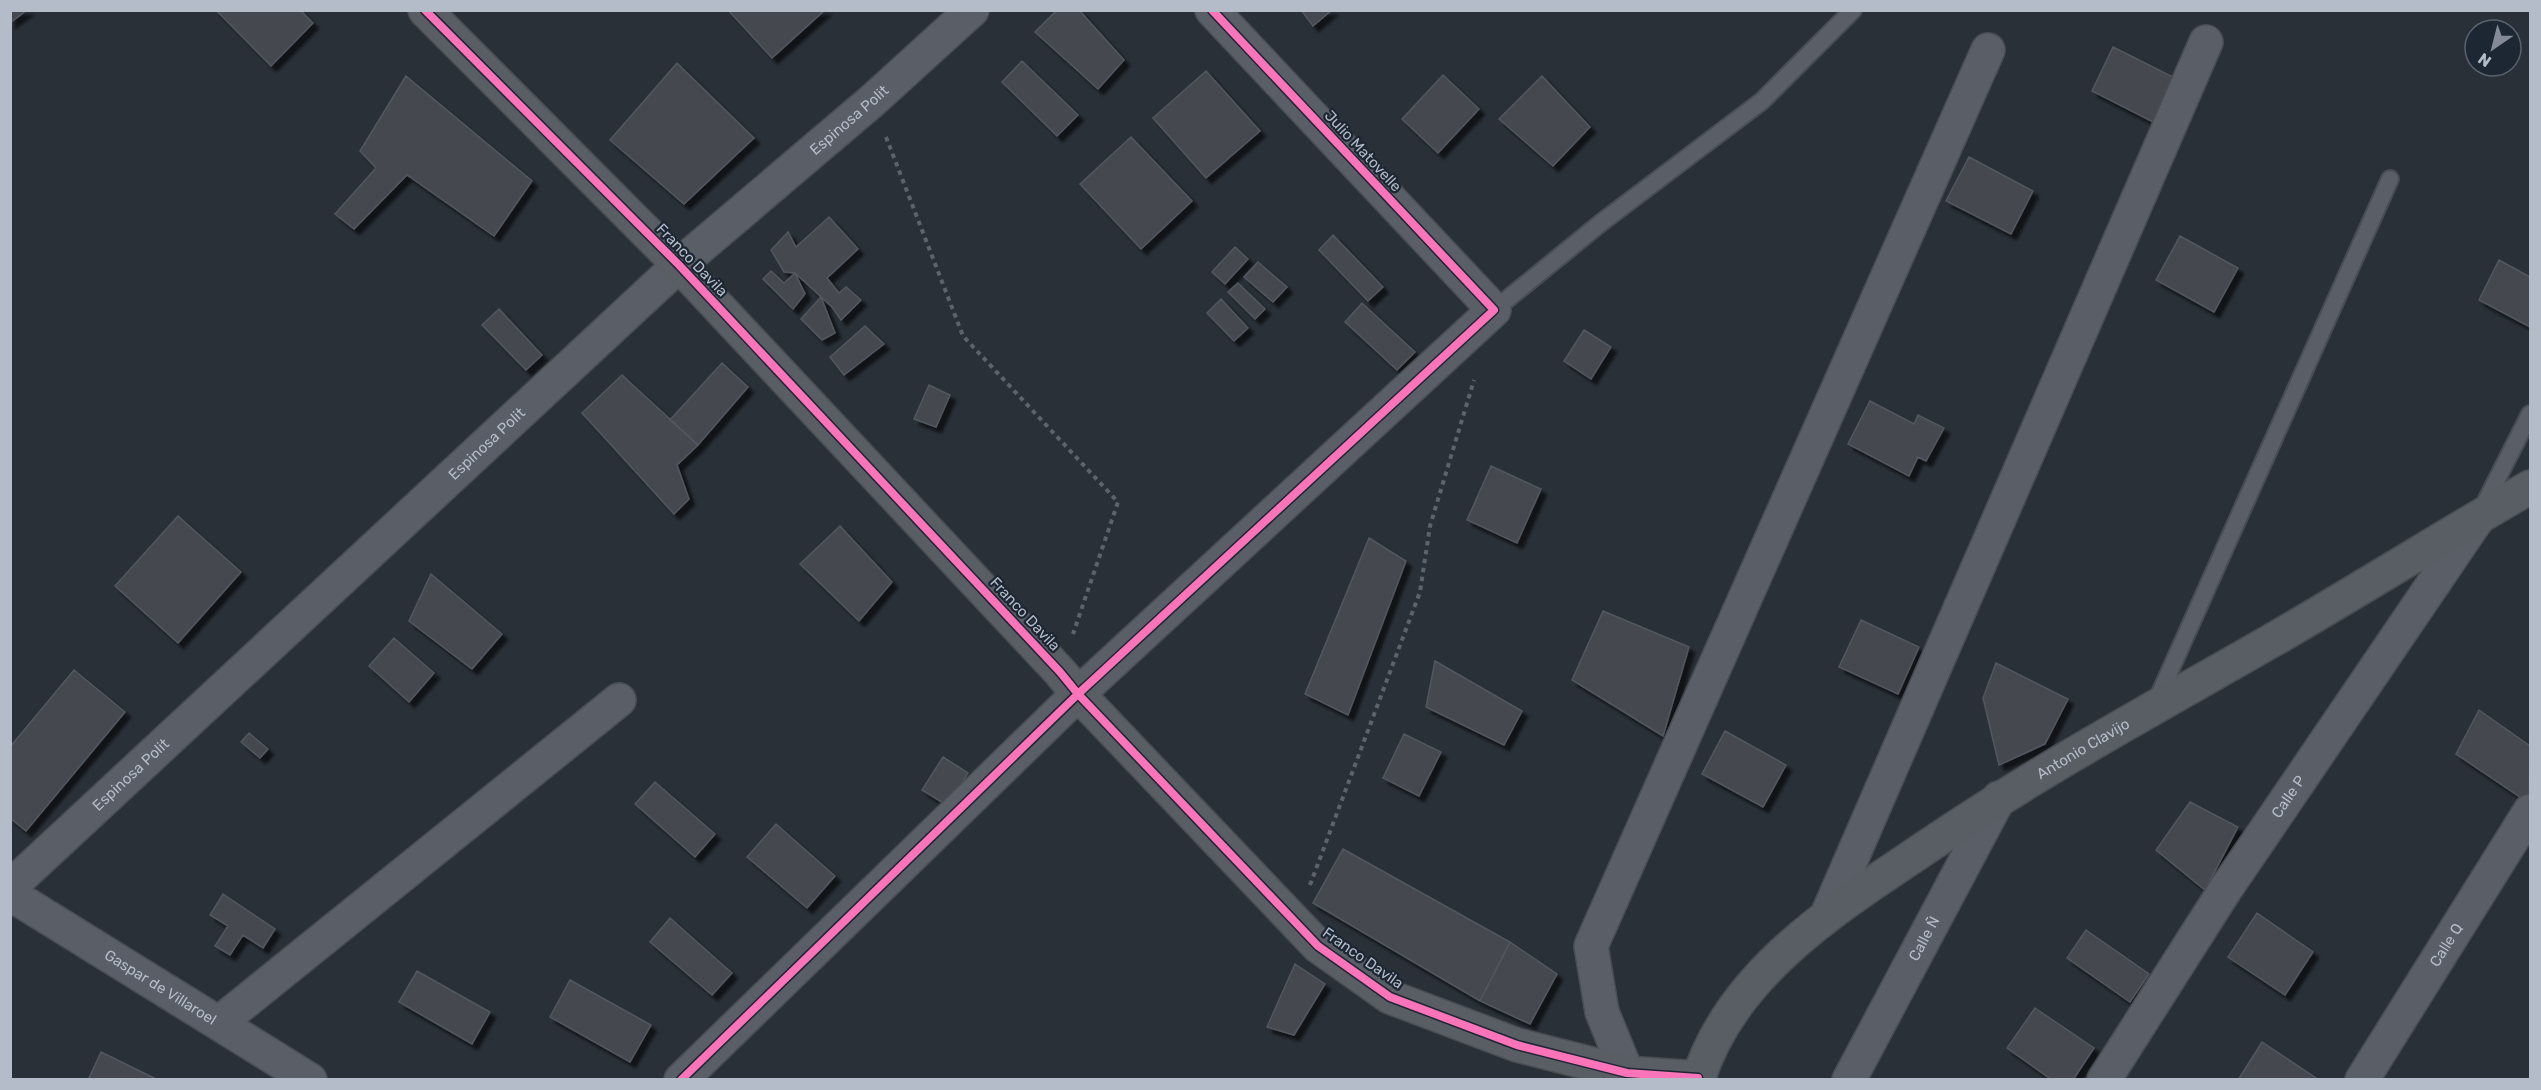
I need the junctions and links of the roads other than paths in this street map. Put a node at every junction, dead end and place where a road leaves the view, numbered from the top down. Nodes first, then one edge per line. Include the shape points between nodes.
1 (425, 10) edge
2 (972, 10) edge
3 (1212, 10) edge
4 (1853, 10) edge
5 (2206, 42) dead end
6 (1988, 50) dead end
7 (2390, 179) dead end
8 (679, 266) junction
9 (1494, 310) junction
10 (2530, 414) edge
11 (2530, 487) edge
12 (2478, 518) junction
13 (1069, 683) junction
14 (619, 700) dead end
15 (2153, 709) junction
16 (1999, 798) junction
17 (2530, 811) edge
18 (10, 887) edge
19 (10, 894) edge
20 (1828, 913) junction
21 (219, 1023) junction
22 (1626, 1073) junction
23 (1698, 1079) edge
24 (310, 1080) edge
25 (681, 1080) edge
26 (1848, 1080) edge
27 (2104, 1080) edge
28 (2362, 1080) edge

1 - 8 street, Franco Davila
2 - 8 street, Espinosa Polit
3 - 9 street, Julio Matovelle
4 - 9 lane via 1762,101
5 - 20 street
6 - 22 street via 1591,945 1602,1012
7 - 15 lane
8 - 13 street, Franco Davila
8 - 18 street, Espinosa Polit
9 - 13 street
10 - 12 lane
11 - 12 street, Antonio Clavijo
12 - 15 street, Antonio Clavijo
12 - 27 street, Calle P via 2225,890
13 - 22 street, Franco Davila via 1318,946 1390,997 1517,1045
13 - 25 street
14 - 21 street
15 - 16 street, Antonio Clavijo
16 - 20 street, Antonio Clavijo
16 - 26 street, Calle Ñ
17 - 28 street, Calle Q
19 - 21 street, Gaspar de Villaroel
20 - 23 street, Antonio Clavijo via 1779,957 1739,1001 1714,1038
21 - 24 street, Gaspar de Villaroel
22 - 23 street, Franco Davila

